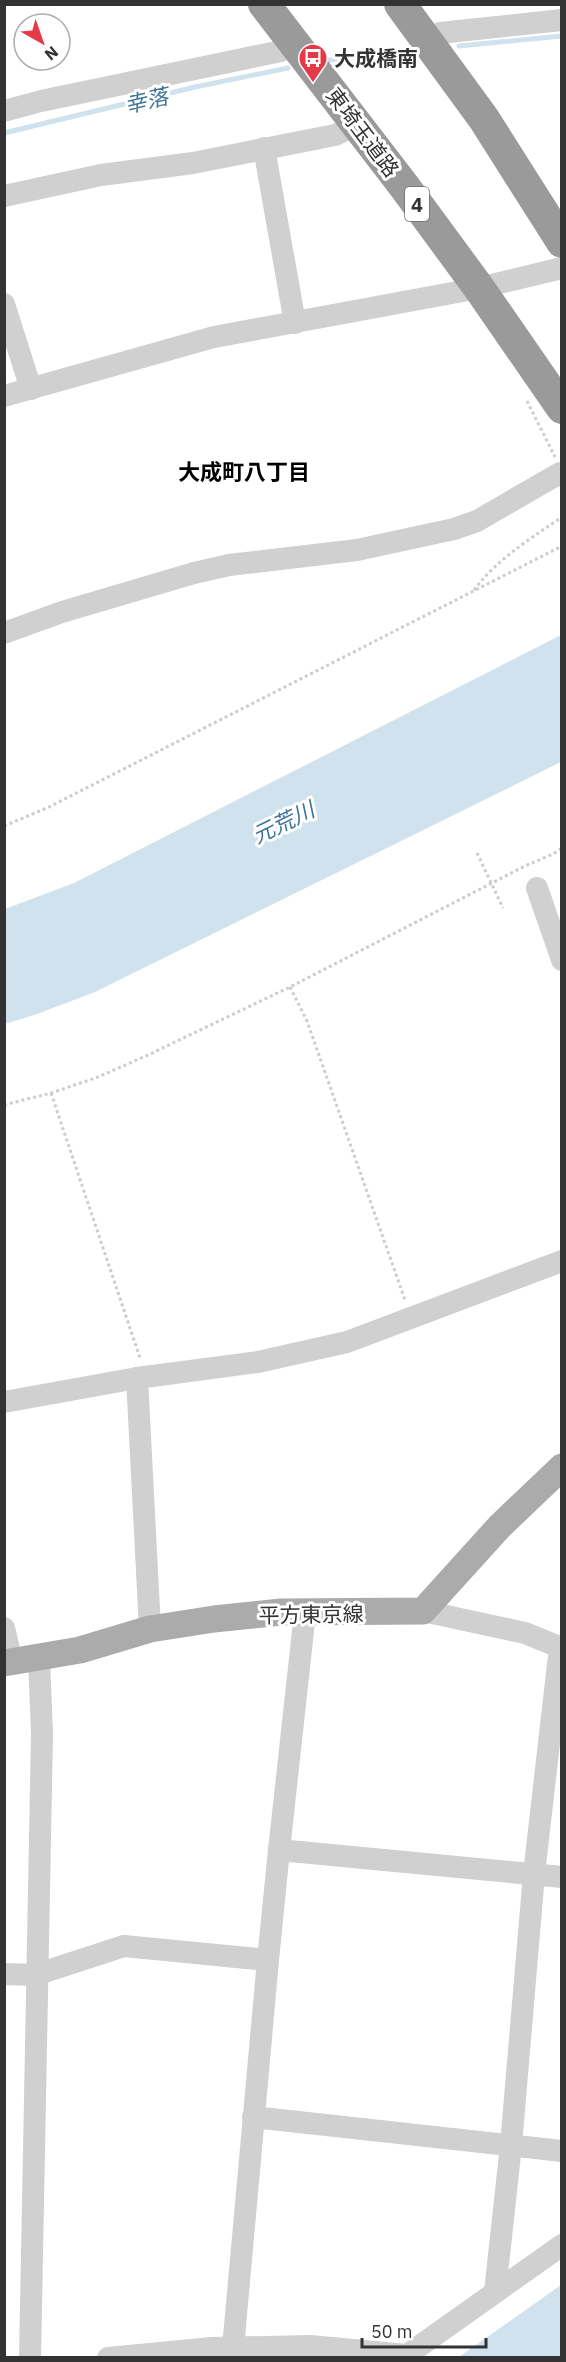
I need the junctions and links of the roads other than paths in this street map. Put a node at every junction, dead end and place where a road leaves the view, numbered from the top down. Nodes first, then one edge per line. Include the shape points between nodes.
1 (264, 4) edge
2 (400, 4) edge
3 (561, 20) edge
4 (429, 41) junction
5 (296, 44) junction
6 (4, 111) edge
7 (357, 124) junction
8 (264, 148) junction
9 (4, 196) edge
10 (561, 242) edge
11 (561, 268) edge
12 (479, 288) junction
13 (5, 308) edge
14 (295, 323) junction
15 (31, 389) junction
16 (4, 396) edge
17 (561, 408) edge
18 (561, 476) edge
19 (4, 633) edge
20 (537, 888) dead end
21 (561, 960) edge
22 (561, 1261) edge
23 (141, 1377) junction
24 (4, 1402) edge
25 (561, 1467) edge
26 (423, 1611) junction
27 (305, 1613) junction
28 (4, 1628) edge
29 (150, 1629) junction
30 (561, 1648) edge
31 (39, 1658) junction
32 (8, 1663) edge
33 (279, 1850) junction
34 (534, 1874) junction
35 (561, 1877) edge
36 (268, 1960) junction
37 (4, 1974) edge
38 (35, 1975) junction
39 (253, 2117) junction
40 (511, 2145) junction
41 (561, 2151) edge
42 (561, 2245) edge
43 (495, 2292) junction
44 (233, 2348) junction
45 (30, 2358) edge
46 (108, 2358) edge

1 - 5 highway, 東埼玉道路 / 4
2 - 4 highway
3 - 4 street via 440,33
4 - 10 highway via 484,119
5 - 6 street via 281,51
5 - 7 highway, 東埼玉道路 / 4
7 - 8 street via 335,135
7 - 12 highway, 東埼玉道路 / 4
8 - 9 street via 193,163 101,175
8 - 14 street
11 - 12 street
12 - 14 street
12 - 17 highway, 東埼玉道路 / 4
13 - 15 street
14 - 15 street via 214,337
15 - 16 street
18 - 19 street via 560,473 477,521 454,529 357,550 229,565 194,573
20 - 21 street
22 - 23 street via 348,1342 258,1362
23 - 24 street
23 - 29 street
25 - 26 main road via 500,1526
26 - 27 main road, 平方東京線
26 - 30 street via 525,1633
27 - 29 main road, 平方東京線 via 252,1615
27 - 33 street
28 - 32 street
29 - 31 main road, 平方東京線
30 - 34 street
31 - 32 main road, 平方東京線
31 - 38 street via 42,1734
33 - 34 street
33 - 36 street
34 - 35 street
34 - 40 street
36 - 38 street via 124,1946
36 - 39 street
37 - 38 street
38 - 45 street
39 - 40 street
39 - 44 street
40 - 41 street
40 - 43 street
42 - 43 street
43 - 44 street via 406,2355 310,2346
44 - 46 street

